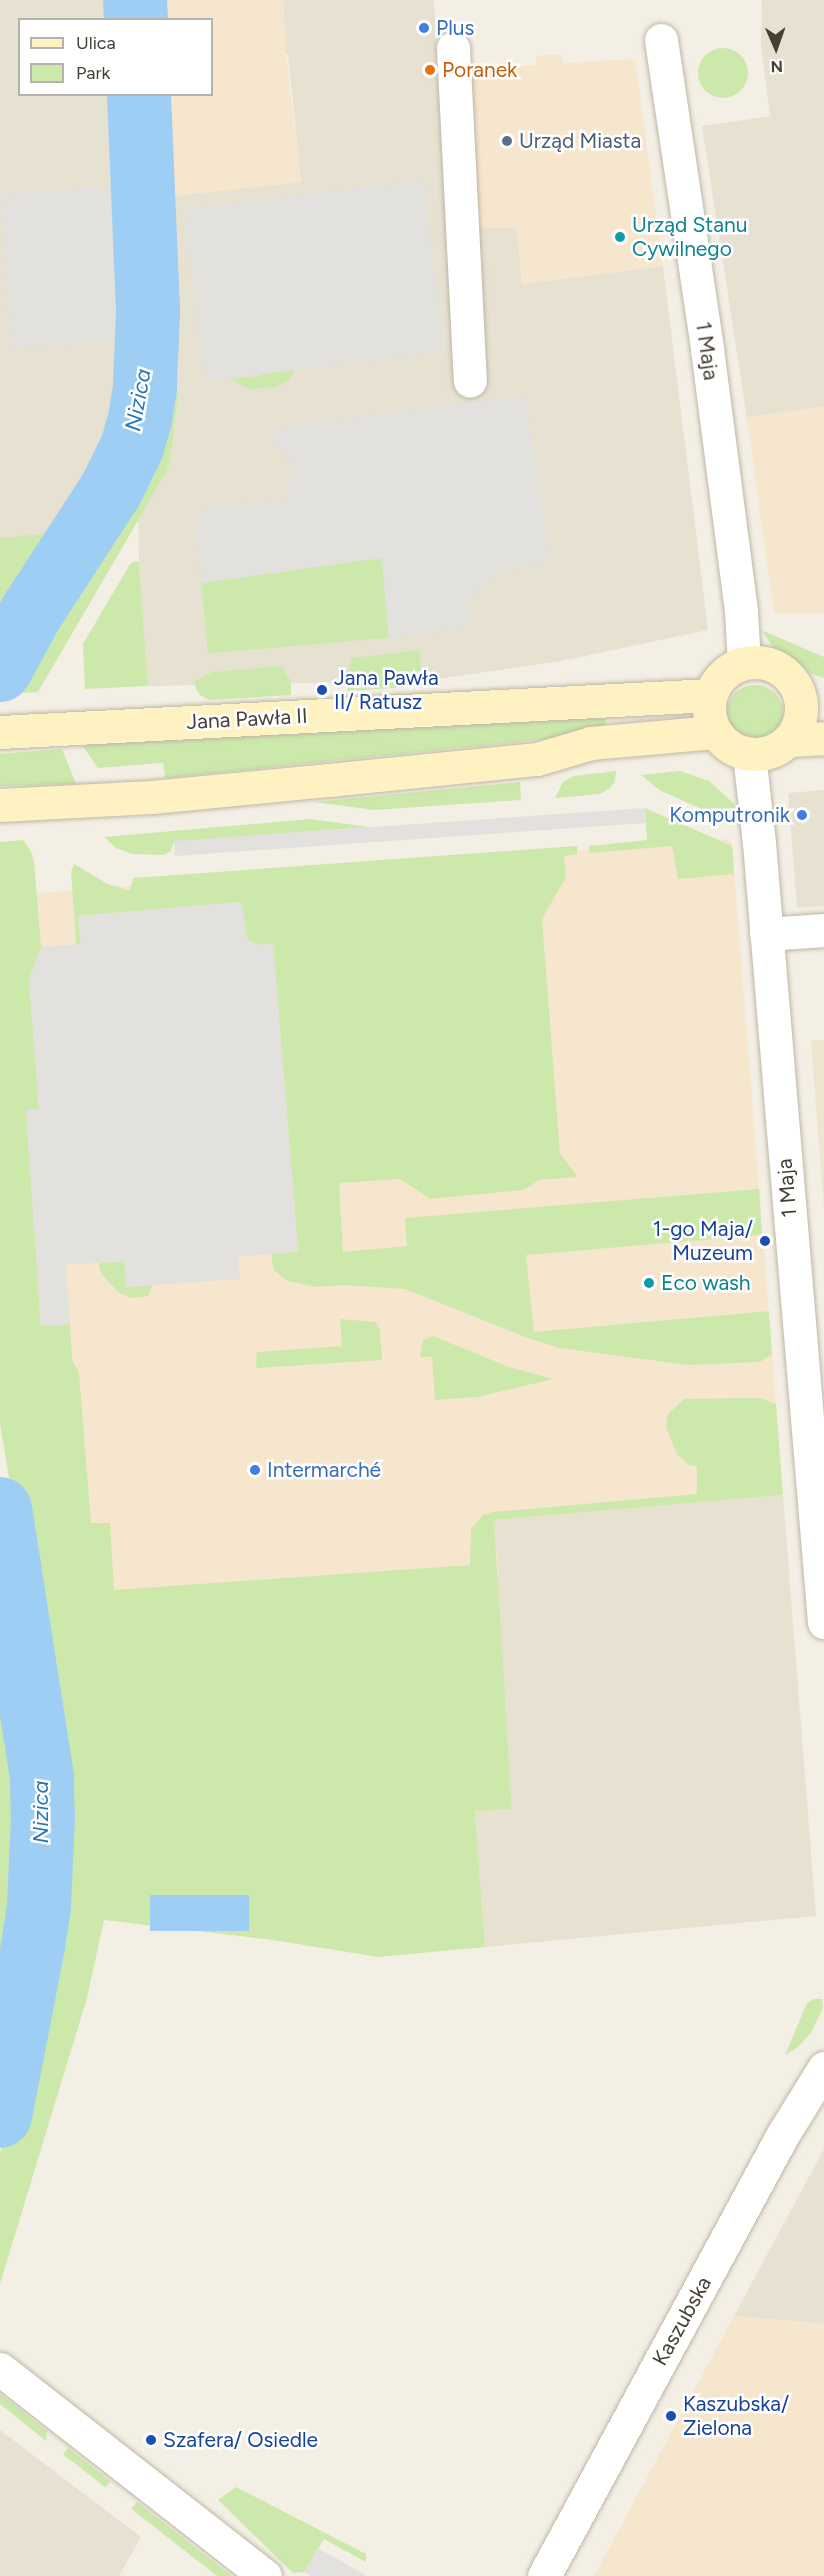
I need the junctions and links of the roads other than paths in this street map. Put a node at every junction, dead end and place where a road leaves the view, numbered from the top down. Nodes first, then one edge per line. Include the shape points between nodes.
1 (661, 40) dead end
2 (453, 48) dead end
3 (470, 381) dead end
4 (744, 663) junction
5 (811, 690) edge
6 (710, 695) junction
7 (0, 732) edge
8 (715, 732) junction
9 (824, 738) edge
10 (789, 740) junction
11 (750, 754) junction
12 (537, 759) junction
13 (0, 805) edge
14 (824, 930) edge
15 (766, 934) junction
16 (824, 1622) edge
17 (824, 2068) edge
18 (0, 2370) edge
19 (265, 2576) edge
20 (544, 2576) edge

1 - 4 street, 1 Maja via 707,349 740,599
2 - 3 street
4 - 5 street via 760,662 775,667
4 - 6 street via 723,675
5 - 10 street
6 - 7 street, Jana Pawła II
6 - 8 street via 710,720
8 - 11 street via 736,750
8 - 12 street via 591,743
9 - 10 street
10 - 11 street via 764,754
11 - 12 street via 593,763
11 - 15 street, 1 Maja
12 - 13 street via 152,797
14 - 15 street
15 - 16 street, 1 Maja
17 - 20 street, Kaszubska via 782,2136
18 - 19 street

